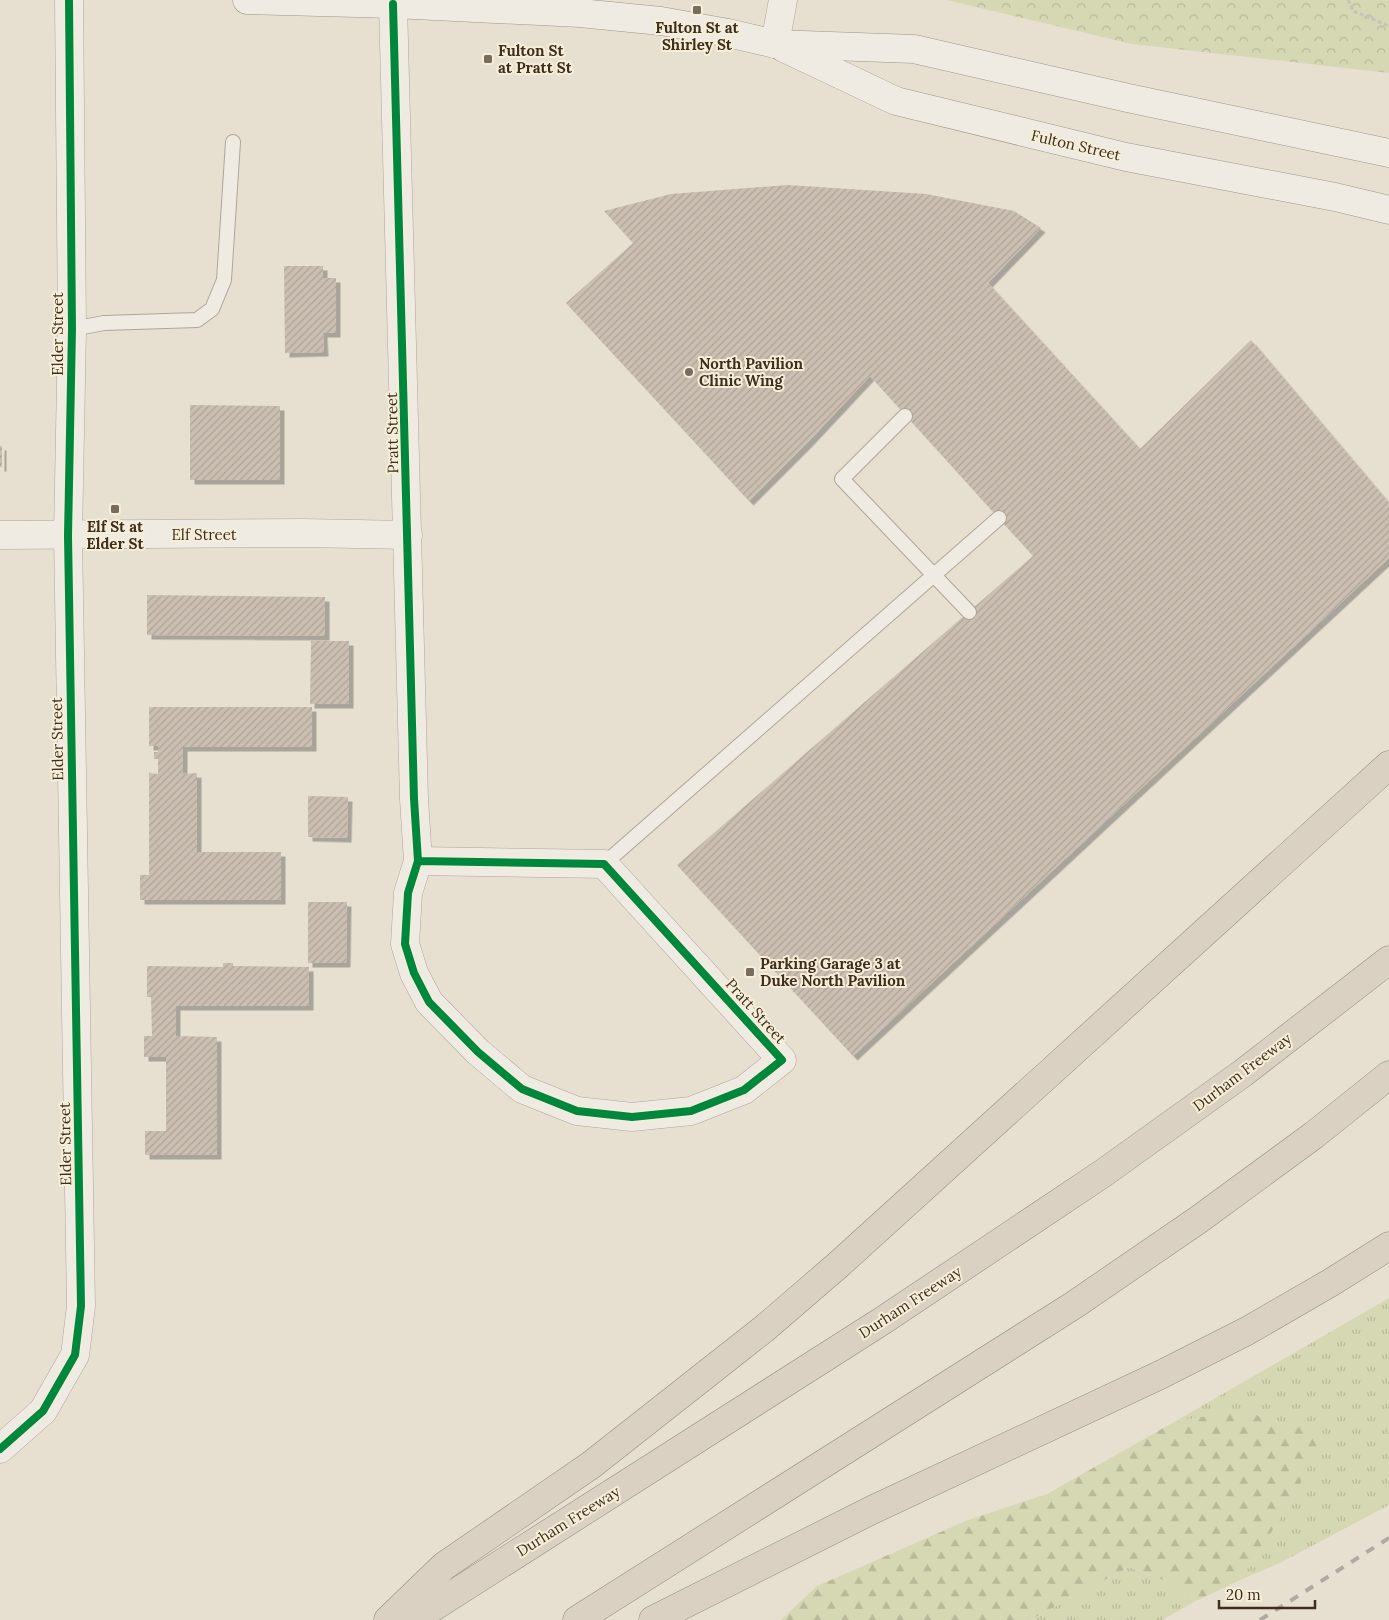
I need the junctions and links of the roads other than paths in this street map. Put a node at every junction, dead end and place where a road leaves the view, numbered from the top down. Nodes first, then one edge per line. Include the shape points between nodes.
1 (69, 0) edge
2 (247, 0) edge
3 (783, 0) edge
4 (394, 4) junction
5 (774, 44) junction
6 (233, 142) dead end
7 (1389, 154) edge
8 (1389, 210) edge
9 (72, 329) junction
10 (906, 416) dead end
11 (999, 518) dead end
12 (0, 535) edge
13 (408, 535) junction
14 (68, 536) junction
15 (934, 576) junction
16 (969, 612) dead end
17 (1389, 765) edge
18 (418, 861) junction
19 (604, 864) junction
20 (1389, 960) edge
21 (1389, 1075) edge
22 (1389, 1246) edge
23 (0, 1449) edge
24 (388, 1620) edge
25 (413, 1620) edge
26 (577, 1620) edge
27 (653, 1620) edge

1 - 9 street, Elder Street
2 - 4 street, Fulton Street
3 - 5 street
4 - 5 street, Fulton Street via 640,18
4 - 13 street, Pratt Street
5 - 7 street, Fulton Street via 914,49
5 - 8 street, Fulton Street via 896,102 1126,156
6 - 9 lane via 224,280 212,309 196,320 104,323
9 - 14 street, Elder Street
10 - 15 lane via 842,479
11 - 15 lane
12 - 14 street, Elf Street
13 - 14 street, Elf Street
13 - 18 street, Pratt Street
14 - 23 street, Elder Street via 81,1306 75,1355 43,1411
15 - 16 lane
15 - 19 lane
17 - 24 highway via 765,1328 591,1465 444,1566
18 - 19 street
18 - 19 street, Pratt Street via 408,894 404,944 414,973 429,1002 478,1052 522,1089 577,1110 632,1117 691,1111 744,1090 782,1060
20 - 25 highway, Durham Freeway via 1243,1073 1094,1180 882,1321
21 - 26 highway via 1314,1136 1074,1305
22 - 27 highway via 1229,1340 872,1510

